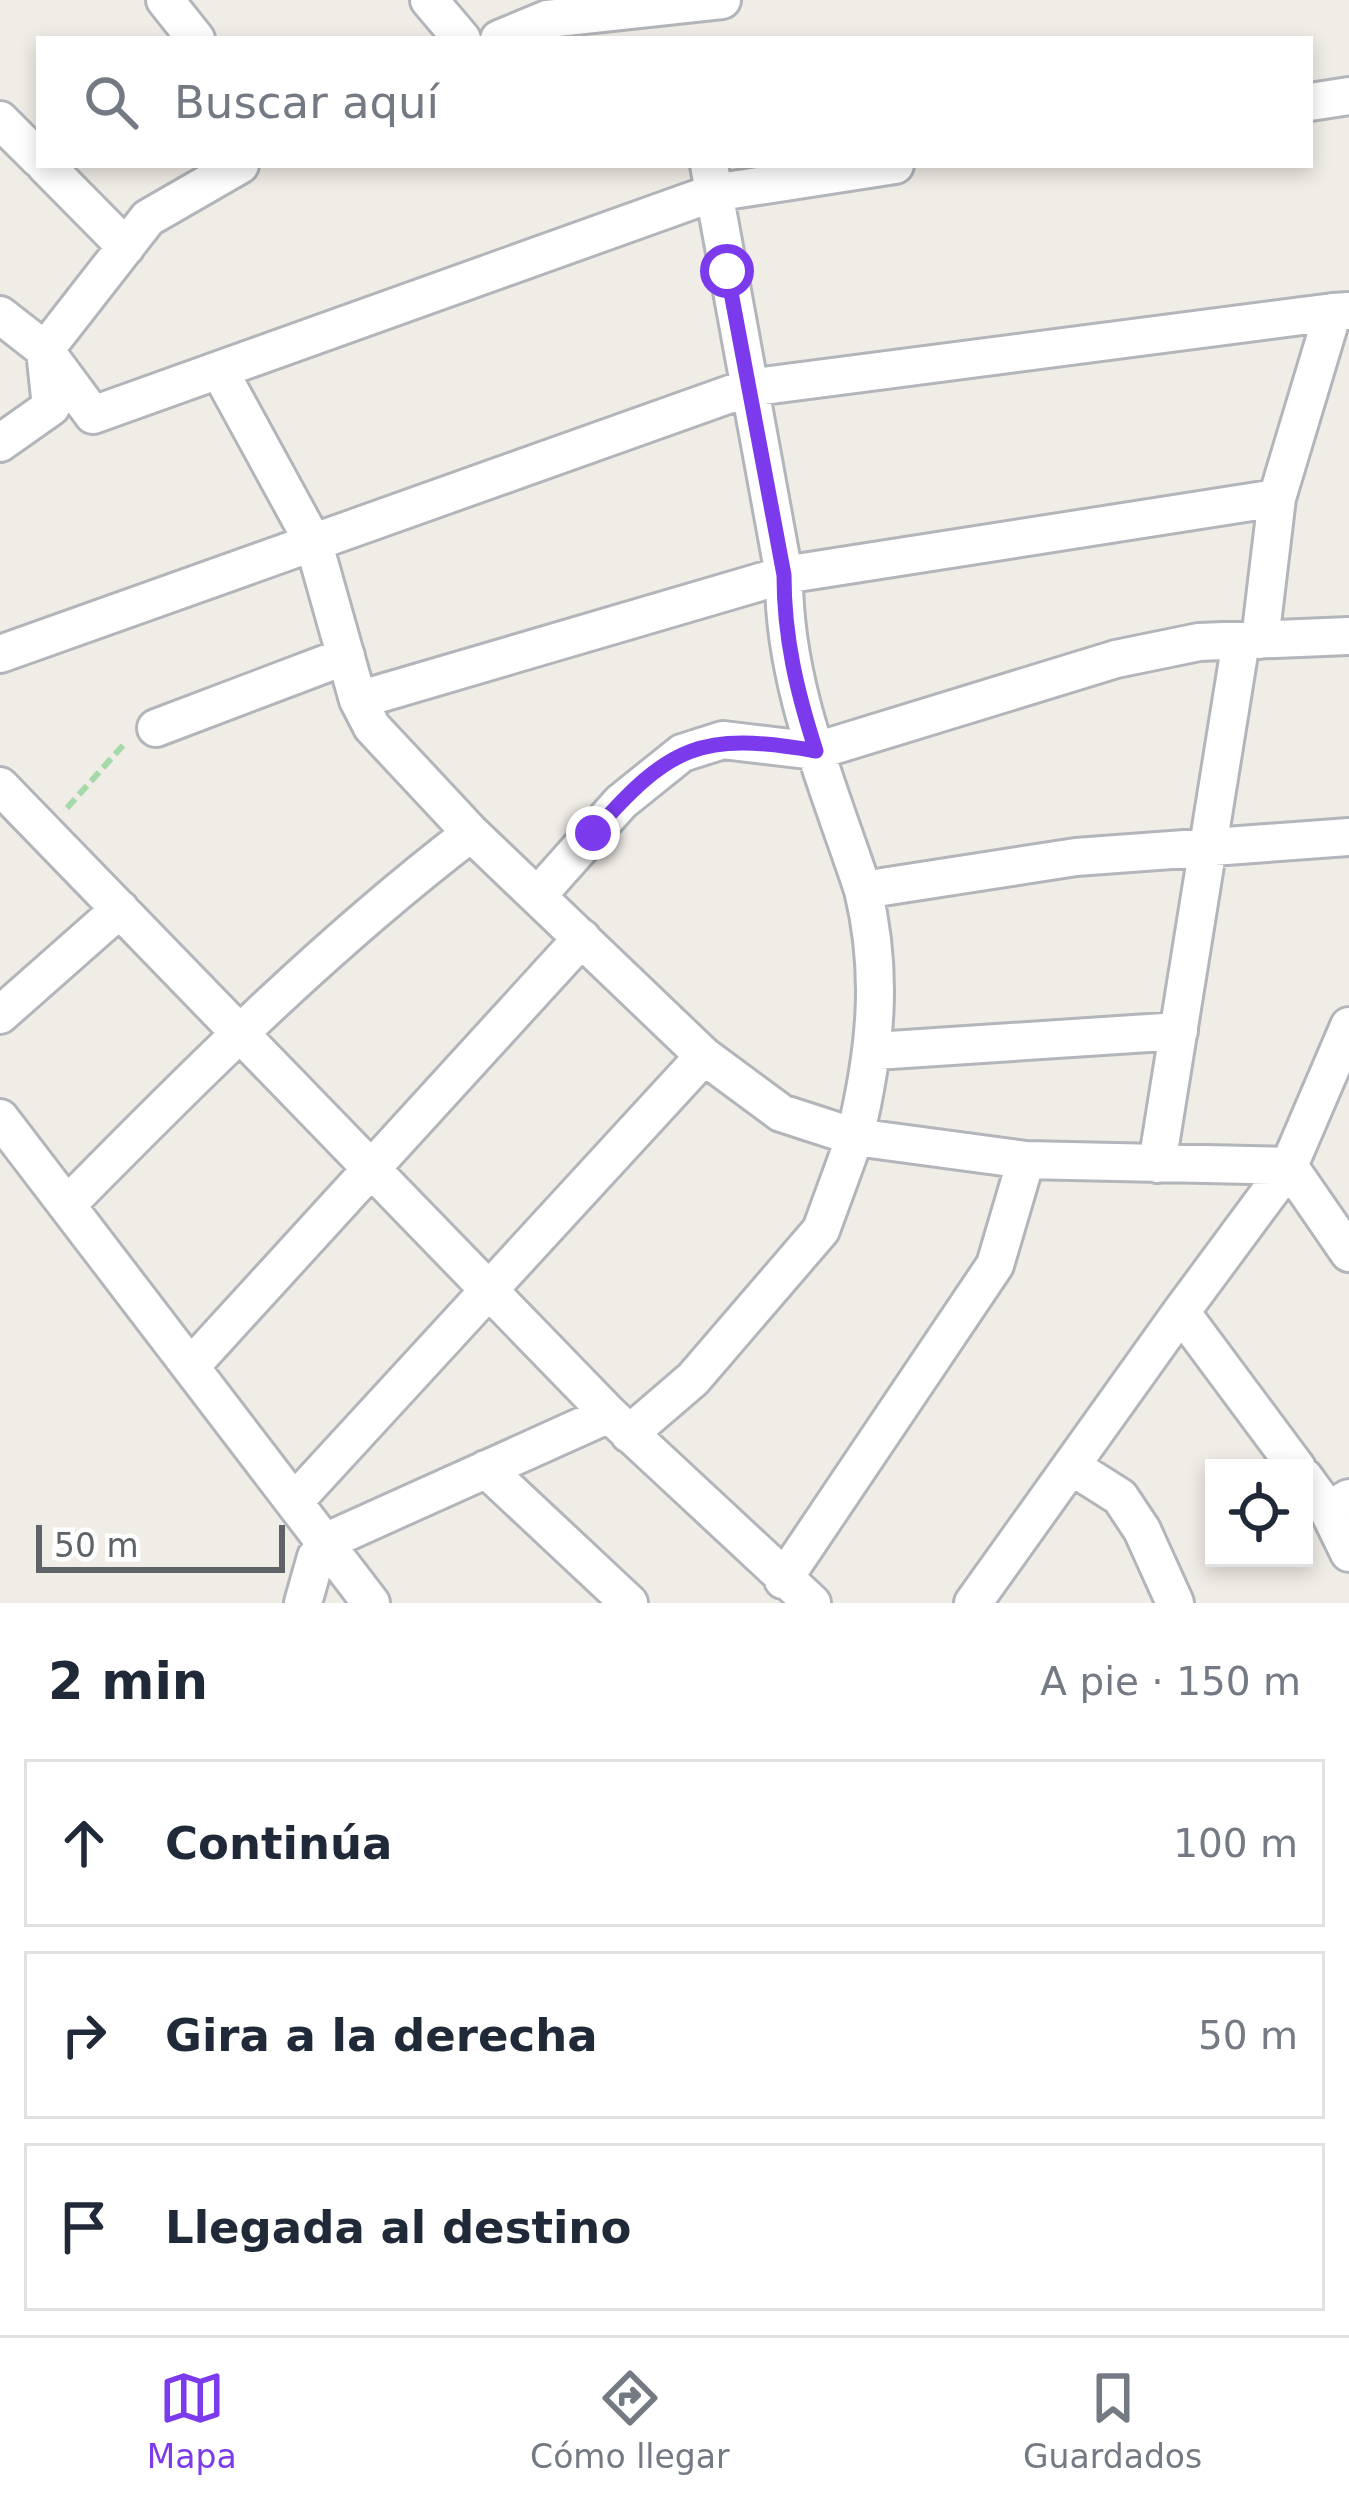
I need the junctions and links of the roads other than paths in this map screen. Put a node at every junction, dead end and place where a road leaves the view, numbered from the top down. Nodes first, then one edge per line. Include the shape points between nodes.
1 (165, 0) edge
2 (429, 0) edge
3 (722, 0) edge
4 (683, 15) edge
5 (194, 36) edge
6 (459, 36) edge
7 (506, 36) edge
8 (1349, 96) edge
9 (1313, 102) edge
10 (0, 120) edge
11 (36, 156) edge
12 (48, 168) edge
13 (235, 168) edge
14 (856, 168) edge
15 (711, 179) edge
16 (126, 247) junction
17 (1341, 312) edge
18 (0, 314) edge
19 (45, 350) junction
20 (219, 370) junction
21 (747, 388) junction
22 (0, 443) edge
23 (1277, 498) junction
24 (314, 544) junction
25 (784, 575) junction
26 (1349, 636) edge
27 (1250, 640) junction
28 (0, 654) edge
29 (346, 656) junction
30 (358, 700) junction
31 (156, 728) road end
32 (816, 751) junction
33 (0, 787) edge
34 (471, 832) junction
35 (1349, 837) edge
36 (1211, 848) junction
37 (863, 890) junction
38 (538, 896) junction
39 (119, 909) junction
40 (582, 938) junction
41 (0, 1015) edge
42 (1349, 1026) edge
43 (1180, 1031) junction
44 (237, 1032) junction
45 (875, 1051) junction
46 (704, 1056) junction
47 (0, 1118) edge
48 (855, 1137) junction
49 (1026, 1160) junction
50 (1157, 1163) junction
51 (1288, 1166) junction
52 (369, 1170) junction
53 (69, 1203) junction
54 (1349, 1253) edge
55 (488, 1290) junction
56 (1181, 1312) junction
57 (192, 1365) junction
58 (619, 1424) junction
59 (1290, 1459) edge
60 (1071, 1466) junction
61 (486, 1469) junction
62 (1313, 1485) edge
63 (294, 1502) junction
64 (1339, 1504) edge
65 (327, 1546) junction
66 (1349, 1553) edge
67 (798, 1592) edge
68 (303, 1603) edge
69 (371, 1603) edge
70 (629, 1603) edge
71 (974, 1603) edge
72 (1175, 1603) edge

1 - 5 street
2 - 6 street
3 - 4 street
4 - 7 street via 547,19
8 - 9 street
10 - 11 street
12 - 16 street
13 - 16 street via 148,218
14 - 15 street
15 - 20 street
15 - 21 street
16 - 19 street
17 - 21 street
17 - 23 street
18 - 19 street
19 - 20 street via 93,415
19 - 22 street via 51,407
20 - 24 street
21 - 24 street
21 - 25 street
23 - 25 street
23 - 27 street
24 - 28 street
24 - 29 street
25 - 30 street
25 - 32 street via 796,691
26 - 27 street
27 - 32 street via 1115,659
27 - 36 street
29 - 30 street
29 - 31 street
30 - 34 street via 372,727
32 - 37 street
32 - 38 street via 722,740 682,753 621,802
33 - 39 street
34 - 38 street
34 - 44 street
35 - 36 street
36 - 37 street via 1076,857
36 - 43 street
37 - 45 street via 877,945
38 - 40 street
39 - 41 street
39 - 44 street
40 - 46 street
40 - 52 street
42 - 51 street
43 - 45 street
43 - 50 street
44 - 52 street
44 - 53 street
45 - 48 street
46 - 48 street via 781,1113
46 - 55 street
47 - 53 street
48 - 49 street
48 - 58 street via 821,1230 693,1379
49 - 50 street
49 - 67 street via 995,1265
50 - 51 street
51 - 54 street
51 - 56 street
52 - 55 street
52 - 57 street
53 - 57 street
55 - 58 street
55 - 63 street
56 - 59 street
56 - 60 street
57 - 63 street
58 - 61 street
58 - 67 street
60 - 71 street
60 - 72 street via 1120,1497
61 - 65 street
61 - 70 street
62 - 64 street
63 - 65 street
64 - 66 street
65 - 68 street
65 - 69 street

